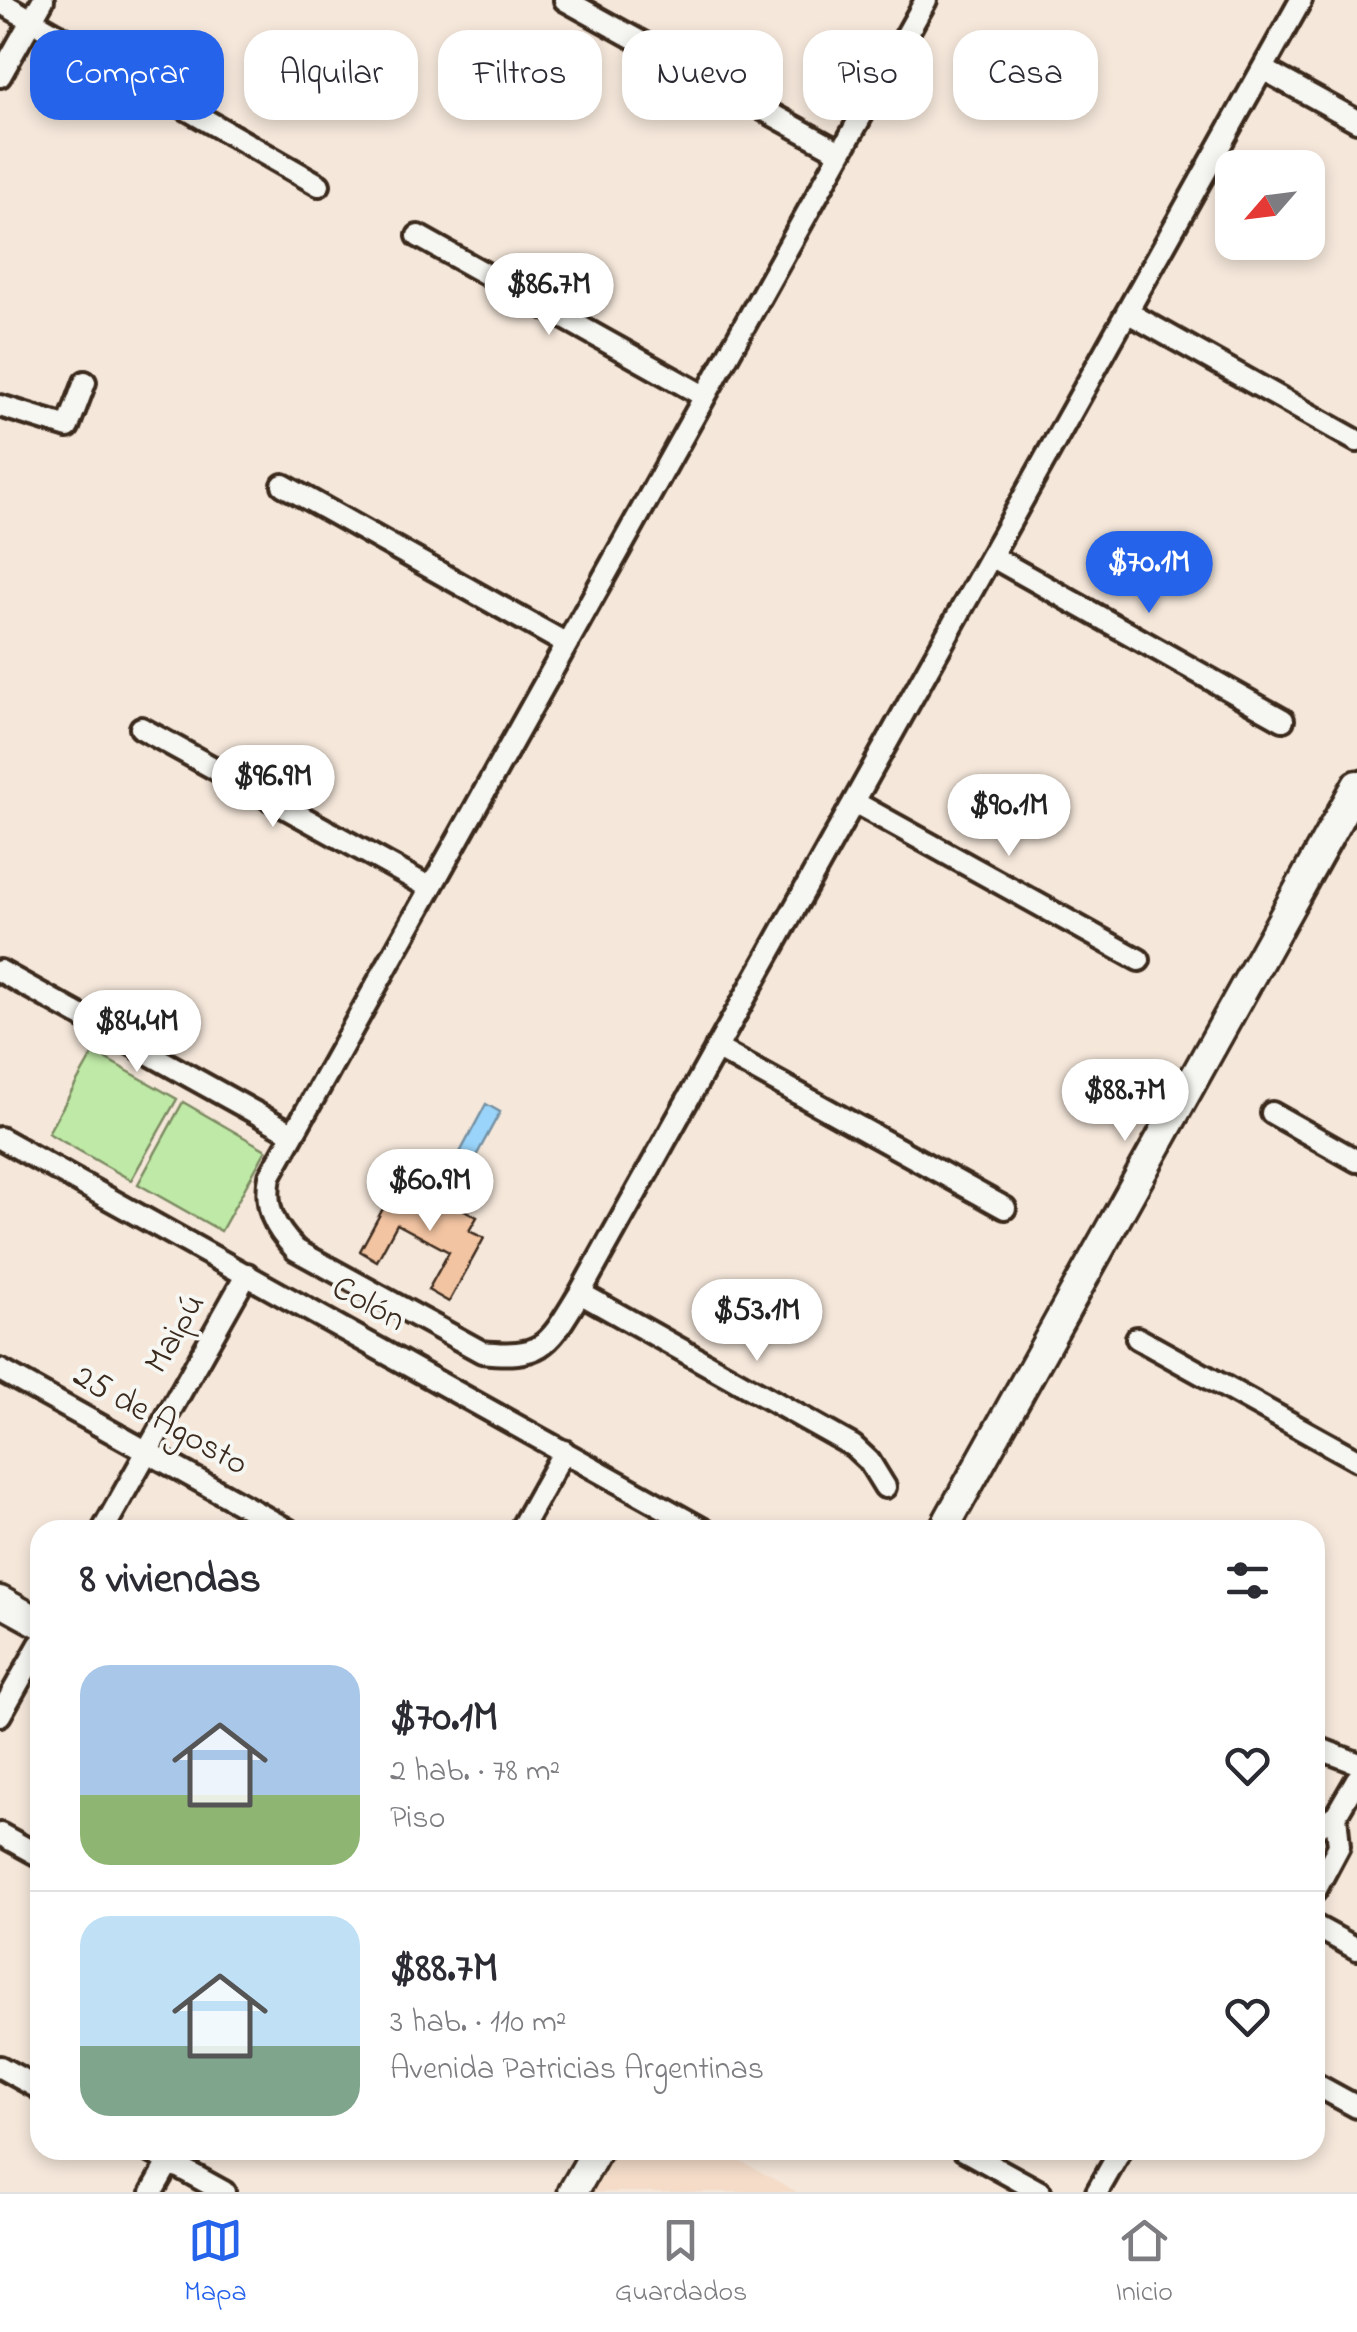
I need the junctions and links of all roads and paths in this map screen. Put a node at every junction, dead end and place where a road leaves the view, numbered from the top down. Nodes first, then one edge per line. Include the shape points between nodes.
1 (43, 0) edge
2 (565, 0) edge
3 (926, 0) edge
4 (1301, 0) edge
5 (0, 2) edge
6 (32, 19) junction
7 (1263, 69) junction
8 (0, 76) edge
9 (1357, 121) edge
10 (840, 152) junction
11 (319, 185) dead end
12 (418, 236) dead end
13 (1127, 312) junction
14 (86, 382) dead end
15 (704, 396) junction
16 (0, 406) edge
17 (1357, 441) edge
18 (283, 485) dead end
19 (991, 556) junction
20 (566, 643) junction
21 (1283, 720) dead end
22 (141, 728) dead end
23 (1357, 785) edge
24 (854, 802) junction
25 (429, 887) junction
26 (1139, 960) dead end
27 (0, 971) edge
28 (716, 1048) junction
29 (1272, 1113) dead end
30 (292, 1133) junction
31 (0, 1138) edge
32 (1357, 1161) edge
33 (1004, 1208) dead end
34 (247, 1274) junction
35 (580, 1293) junction
36 (1137, 1338) dead end
37 (0, 1370) edge
38 (146, 1451) junction
39 (564, 1451) junction
40 (1357, 1460) edge
41 (884, 1487) dead end
42 (108, 1520) edge
43 (270, 1520) edge
44 (526, 1520) edge
45 (686, 1520) edge
46 (950, 1520) edge
47 (0, 1601) edge
48 (30, 1618) edge
49 (30, 1662) edge
50 (0, 1716) edge
51 (1325, 1739) edge
52 (1325, 1751) edge
53 (1353, 1761) edge
54 (1357, 1779) edge
55 (1336, 1815) junction
56 (1325, 1822) edge
57 (0, 1834) edge
58 (30, 1850) edge
59 (1325, 1872) edge
60 (1325, 1931) edge
61 (1357, 1949) edge
62 (0, 2066) edge
63 (30, 2083) edge
64 (1325, 2090) edge
65 (1357, 2108) edge
66 (170, 2160) edge
67 (178, 2160) edge
68 (584, 2160) edge
69 (982, 2160) edge
70 (1116, 2160) edge
71 (152, 2192) edge
72 (224, 2192) edge
73 (573, 2192) edge
74 (1040, 2192) edge
75 (1097, 2192) edge

1 - 6 street
2 - 10 street
3 - 10 street
4 - 7 street
5 - 6 street
6 - 8 street
6 - 11 street
7 - 9 street
7 - 13 street
10 - 15 street
12 - 15 street
13 - 17 street
13 - 19 street
14 - 16 street via 68,428
15 - 20 street
18 - 20 street
19 - 21 street
19 - 24 street
20 - 25 street
22 - 25 street
23 - 46 street
24 - 26 street
24 - 28 street
25 - 30 street
27 - 30 street
28 - 33 street
28 - 35 street
29 - 32 street
30 - 35 street via 266,1194 270,1216 296,1250 482,1352 533,1352 553,1336
31 - 34 street, Colón
34 - 38 street, Maipú
34 - 39 street, Colón
35 - 41 street via 853,1446
36 - 40 street
37 - 38 street, 25 de Agosto
38 - 42 street, Maipú
38 - 43 street, 25 de Agosto
39 - 44 street
39 - 45 street, Colón
47 - 48 street
49 - 50 street
51 - 53 street
52 - 53 street
54 - 55 street
55 - 56 street
55 - 59 street via 1339,1846
57 - 58 street
60 - 61 street
62 - 63 street
64 - 65 street
66 - 71 street
67 - 72 street
68 - 73 street
69 - 74 street
70 - 75 street

